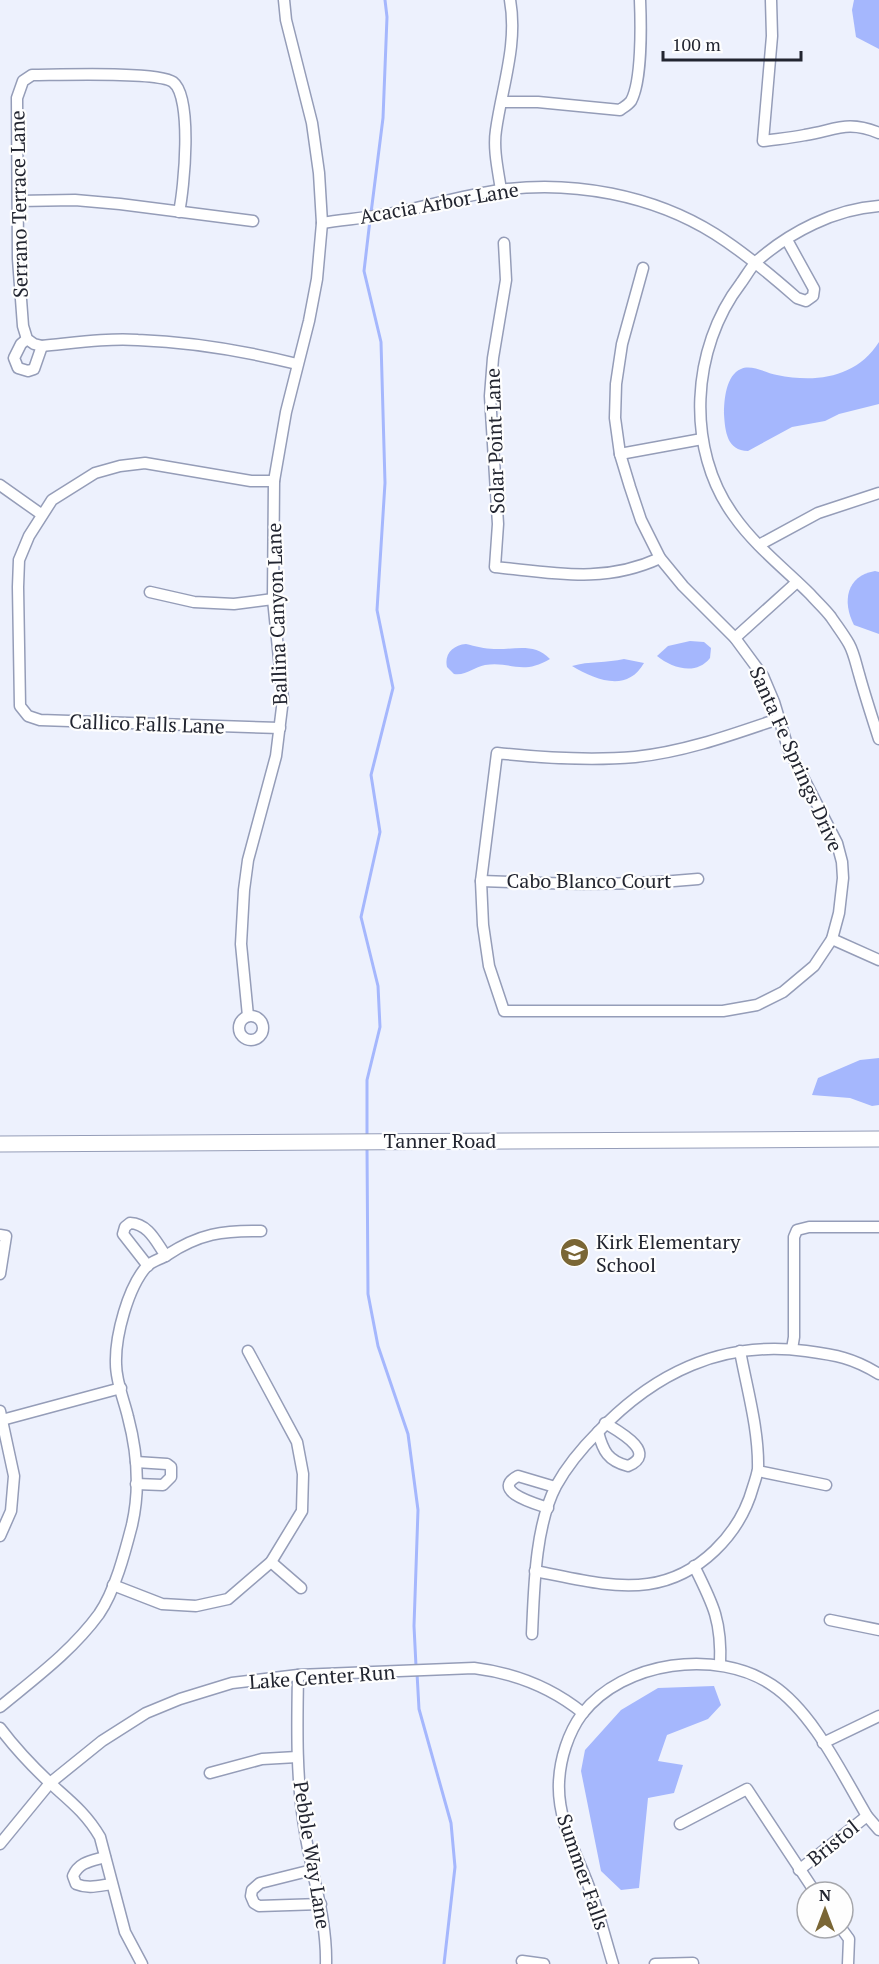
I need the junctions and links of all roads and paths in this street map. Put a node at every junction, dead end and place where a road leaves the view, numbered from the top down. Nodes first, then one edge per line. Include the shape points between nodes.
1 (284, 0) edge
2 (510, 0) edge
3 (640, 0) edge
4 (771, 0) edge
5 (502, 102) junction
6 (879, 133) edge
7 (501, 190) junction
8 (18, 201) junction
9 (879, 206) edge
10 (178, 212) junction
11 (253, 221) dead end
12 (322, 223) junction
13 (787, 240) junction
14 (504, 243) dead end
15 (756, 262) junction
16 (643, 268) dead end
17 (34, 343) junction
18 (297, 364) junction
19 (702, 439) junction
20 (621, 454) junction
21 (274, 481) junction
22 (0, 485) edge
23 (879, 493) edge
24 (41, 514) junction
25 (759, 545) junction
26 (660, 558) junction
27 (797, 582) junction
28 (150, 592) dead end
29 (273, 599) junction
30 (735, 638) junction
31 (778, 718) junction
32 (280, 728) junction
33 (878, 733) edge
34 (698, 879) dead end
35 (481, 881) junction
36 (832, 939) junction
37 (879, 960) edge
38 (248, 1016) dead end
39 (879, 1138) edge
40 (0, 1144) edge
41 (879, 1227) edge
42 (261, 1231) dead end
43 (3, 1236) edge
44 (166, 1256) junction
45 (148, 1266) junction
46 (0, 1274) edge
47 (792, 1349) junction
48 (248, 1351) dead end
49 (740, 1351) junction
50 (879, 1374) edge
51 (121, 1388) junction
52 (1, 1416) edge
53 (606, 1423) junction
54 (597, 1432) junction
55 (136, 1462) junction
56 (758, 1471) junction
57 (135, 1484) junction
58 (826, 1485) dead end
59 (555, 1487) junction
60 (548, 1508) junction
61 (0, 1536) edge
62 (270, 1562) junction
63 (694, 1566) junction
64 (535, 1571) junction
65 (113, 1585) junction
66 (301, 1588) dead end
67 (830, 1620) dead end
68 (879, 1630) edge
69 (532, 1634) dead end
70 (720, 1665) junction
71 (298, 1675) junction
72 (0, 1707) edge
73 (583, 1713) junction
74 (879, 1716) edge
75 (0, 1728) edge
76 (823, 1743) junction
77 (297, 1757) junction
78 (210, 1773) dead end
79 (50, 1783) junction
80 (867, 1816) junction
81 (680, 1824) dead end
82 (879, 1830) edge
83 (0, 1844) edge
84 (105, 1857) junction
85 (312, 1870) junction
86 (800, 1870) junction
87 (807, 1880) edge
88 (111, 1884) junction
89 (321, 1904) junction
90 (849, 1940) edge
91 (522, 1961) dead end
92 (693, 1963) edge
93 (142, 1964) edge
94 (326, 1964) edge
95 (544, 1964) edge
96 (613, 1964) edge
97 (655, 1964) edge
98 (848, 1964) edge

1 - 12 street, Ballina Canyon Lane via 312,123
2 - 5 street via 512,32
3 - 5 street via 639,62 634,93 626,106 620,110
4 - 6 street via 772,36 763,141 852,125
5 - 7 street via 495,131
7 - 12 street, Acacia Arbor Lane via 400,212
7 - 15 street, Acacia Arbor Lane via 538,187 599,191 629,198 693,221
8 - 10 street via 75,200
8 - 10 street, Serrano Terrace Lane via 17,98 23,81 32,75 138,75 166,79 178,89 186,143
8 - 17 street, Serrano Terrace Lane via 23,326
9 - 13 street via 837,214
10 - 11 street
12 - 18 street, Ballina Canyon Lane via 317,279
13 - 15 street
13 - 15 street, Acacia Arbor Lane via 814,289 813,296 806,301 797,298
14 - 26 street, Solar Point Lane via 506,280 490,396 498,524 495,567 585,576 626,571
15 - 19 street via 735,290 710,343 700,396
16 - 20 street, Santa Fe Springs Drive via 616,384 615,418
17 - 17 street via 21,344 14,358 18,368 34,369
17 - 18 street via 138,339 223,348
18 - 21 street, Ballina Canyon Lane
19 - 20 street
19 - 25 street via 720,492
20 - 26 street, Santa Fe Springs Drive via 641,520
21 - 24 street via 251,481 145,463 120,466 95,473 52,500
21 - 29 street, Ballina Canyon Lane
22 - 24 street
23 - 25 street via 818,513
24 - 32 street, Callico Falls Lane via 19,560 20,706 28,716 40,720
25 - 27 street
26 - 30 street, Santa Fe Springs Drive
27 - 30 street
27 - 33 street via 830,615 850,646
28 - 29 street via 194,602 234,604
29 - 32 street, Ballina Canyon Lane via 282,675
30 - 31 street, Santa Fe Springs Drive via 763,676
31 - 35 street via 719,739 636,757 591,760 497,753
31 - 36 street, Santa Fe Springs Drive via 788,748 837,843 842,862 839,913
32 - 38 street, Ballina Canyon Lane via 244,890 241,944
34 - 35 street, Cabo Blanco Court via 568,885
35 - 36 street, Santa Fe Springs Drive via 489,966 504,1011 723,1011 757,1005 783,992 814,966
36 - 37 street
39 - 40 main road, Tanner Road
41 - 47 street via 797,1230
42 - 44 street via 235,1230 210,1235 183,1244
43 - 46 street
44 - 45 street
44 - 45 street via 148,1230 130,1223 123,1234
45 - 51 street via 123,1314 116,1365
47 - 49 street
47 - 50 street via 858,1361
48 - 62 street via 297,1442 303,1474 302,1511
49 - 53 street via 687,1366 662,1379
49 - 56 street
51 - 52 street
51 - 55 street
52 - 61 street via 14,1476 11,1511
53 - 54 street
53 - 54 street via 639,1450 636,1463 628,1466 610,1459
54 - 59 street via 574,1457
55 - 57 street
55 - 57 street via 167,1464 171,1477 163,1485
56 - 58 street
56 - 63 street via 750,1501 736,1526 717,1549
57 - 65 street via 132,1522
59 - 60 street
59 - 60 street via 518,1476 509,1485 515,1496
60 - 64 street
62 - 65 street via 228,1599 196,1606 162,1605
62 - 66 street
63 - 64 street via 650,1583 624,1584
63 - 70 street via 719,1621
64 - 69 street
65 - 72 street via 100,1612 79,1638
67 - 68 street
70 - 73 street via 661,1667 632,1676
70 - 76 street via 771,1684 792,1701
71 - 73 street, Lake Center Run via 474,1668 497,1671 521,1677
71 - 77 street, Pebble Way Lane
71 - 79 street, Lake Center Run via 232,1683 154,1710 102,1741
73 - 96 street, Summer Falls via 565,1748 560,1800 567,1834
74 - 76 street
75 - 79 street
76 - 80 street
77 - 78 street via 262,1759
77 - 85 street, Pebble Way Lane
79 - 83 street, Lake Center Run
79 - 84 street via 79,1807 100,1837
80 - 82 street
80 - 86 street, Bristol
81 - 86 street via 747,1789
84 - 88 street
84 - 88 street via 83,1863 73,1876 76,1884 83,1887
85 - 89 street, Pebble Way Lane
85 - 89 street via 260,1883 251,1896 259,1906
86 - 87 street
88 - 93 street via 125,1932
89 - 94 street, Pebble Way Lane
90 - 98 street
91 - 95 street
92 - 97 street

